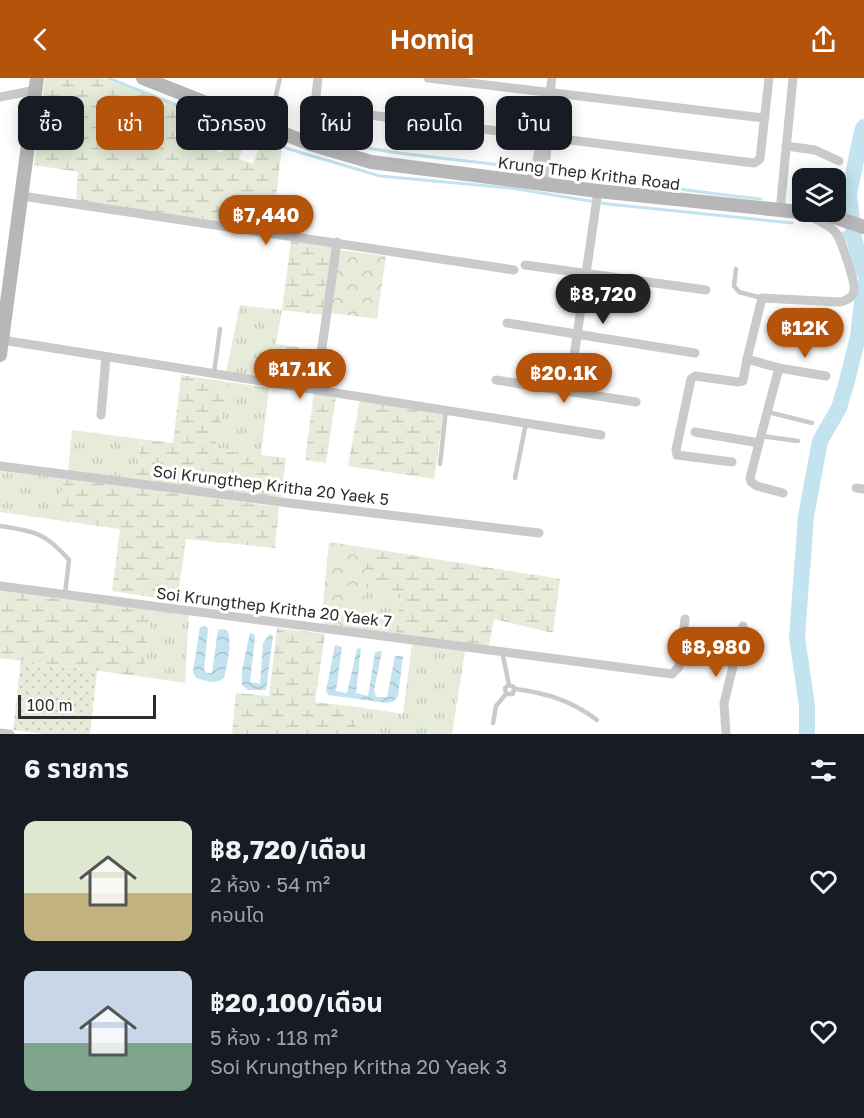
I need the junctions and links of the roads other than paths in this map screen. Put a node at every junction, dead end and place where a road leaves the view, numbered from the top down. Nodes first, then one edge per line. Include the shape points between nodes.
1 (143, 78) edge
2 (280, 78) edge
3 (318, 78) edge
4 (428, 78) edge
5 (552, 78) edge
6 (769, 78) edge
7 (793, 78) edge
8 (36, 84) edge
9 (550, 92) junction
10 (189, 96) edge
11 (276, 96) edge
12 (549, 96) edge
13 (0, 97) edge
14 (764, 118) junction
15 (496, 131) edge
16 (288, 135) edge
17 (572, 141) edge
18 (786, 146) junction
19 (538, 150) edge
20 (547, 150) edge
21 (838, 161) dead end
22 (527, 183) junction
23 (549, 186) junction
24 (598, 195) junction
25 (22, 196) junction
26 (780, 211) junction
27 (792, 212) edge
28 (846, 220) edge
29 (819, 222) edge
30 (864, 227) edge
31 (337, 242) junction
32 (525, 265) dead end
33 (736, 269) dead end
34 (514, 270) dead end
35 (586, 273) junction
36 (706, 290) dead end
37 (4, 294) edge
38 (762, 298) junction
39 (507, 323) dead end
40 (220, 329) dead end
41 (577, 334) junction
42 (2, 340) junction
43 (695, 353) dead end
44 (0, 356) edge
45 (106, 357) junction
46 (747, 359) junction
47 (779, 368) junction
48 (214, 373) junction
49 (826, 376) dead end
50 (496, 380) dead end
51 (316, 389) junction
52 (569, 391) junction
53 (636, 402) dead end
54 (446, 410) junction
55 (768, 412) junction
56 (101, 415) dead end
57 (526, 423) junction
58 (812, 423) dead end
59 (695, 432) dead end
60 (602, 435) dead end
61 (760, 439) junction
62 (798, 441) dead end
63 (732, 462) dead end
64 (440, 464) dead end
65 (0, 466) edge
66 (515, 478) dead end
67 (783, 493) dead end
68 (0, 526) edge
69 (539, 533) dead end
70 (0, 586) edge
71 (65, 594) junction
72 (685, 619) dead end
73 (742, 626) dead end
74 (502, 651) junction
75 (509, 685) junction
76 (515, 689) junction
77 (506, 694) junction
78 (597, 720) dead end
79 (493, 723) dead end
80 (0, 733) edge
81 (10, 734) edge
82 (726, 734) edge

1 - 10 main road, Krung Thep Kritha Road
2 - 11 lane
3 - 15 street via 316,108
4 - 9 street
5 - 9 street
6 - 14 street
7 - 18 street
8 - 13 street
8 - 25 main road
9 - 12 street
9 - 14 street
14 - 17 street via 760,159 754,164
16 - 22 main road, Krung Thep Kritha Road via 371,162
18 - 21 street via 815,150
18 - 26 street
19 - 22 street via 536,169
20 - 23 street via 544,170
22 - 23 main road, Krung Thep Kritha Road
23 - 24 main road, Krung Thep Kritha Road
24 - 26 main road, Krung Thep Kritha Road
24 - 35 street
25 - 31 street
25 - 37 main road
26 - 27 main road, Krung Thep Kritha Road
28 - 30 main road, Krung Thep Kritha Road
29 - 38 street via 841,241 854,285 853,295 840,302
31 - 34 street
31 - 51 street
32 - 35 street
33 - 38 lane via 734,286 739,292
35 - 36 street
35 - 41 street
37 - 42 main road
38 - 46 street
39 - 41 street
40 - 48 lane
41 - 43 street
41 - 52 street
42 - 44 main road
42 - 45 street
45 - 48 street
45 - 56 street
46 - 47 street
46 - 63 street via 743,381 695,376 692,379 676,450 677,455
47 - 49 street
47 - 55 street
48 - 51 street
50 - 52 street
51 - 54 street
52 - 53 street
54 - 57 street
54 - 64 lane
55 - 58 lane
55 - 61 street
57 - 60 street
57 - 66 lane
59 - 61 street
61 - 62 lane
61 - 67 street via 751,482
65 - 69 street, Soi Krungthep Kritha 20 Yaek 5
68 - 71 lane via 27,530 55,544 69,560
70 - 71 street, Soi Krungthep Kritha 20 Yaek 7
71 - 74 street, Soi Krungthep Kritha 20 Yaek 7
72 - 74 street, Soi Krungthep Kritha 20 Yaek 7 via 679,667 672,674
73 - 82 street via 724,703
74 - 75 lane
75 - 76 lane
75 - 77 lane
76 - 77 lane via 511,696
76 - 78 lane via 564,699
77 - 79 lane via 496,706
80 - 81 street

